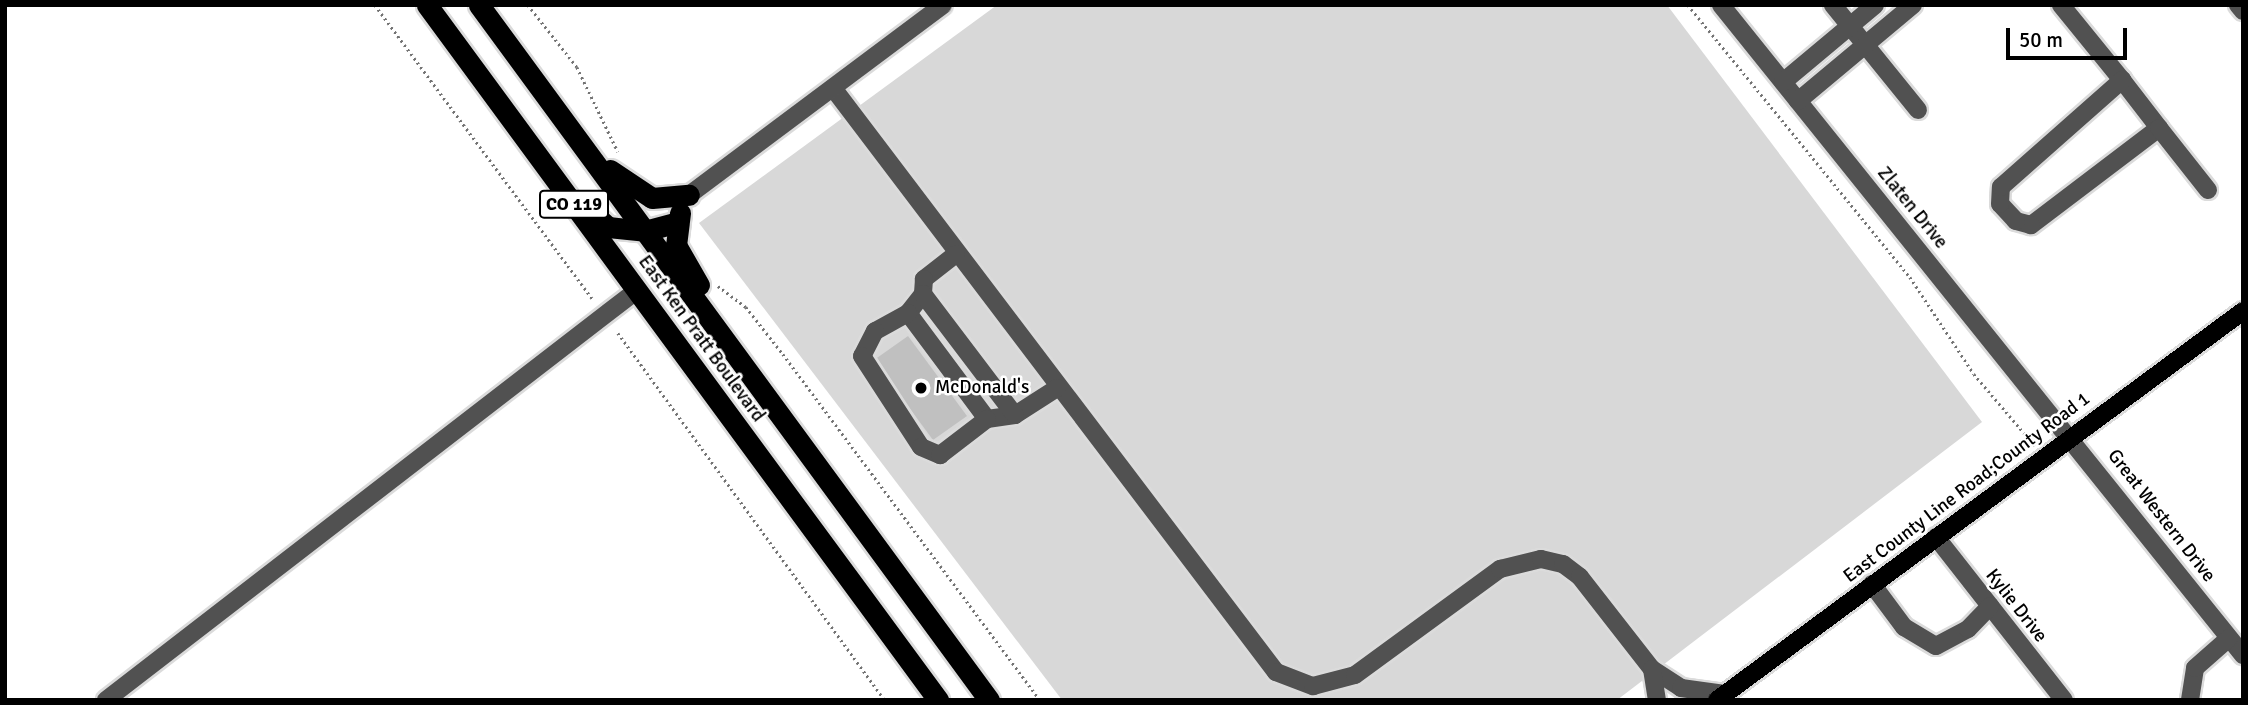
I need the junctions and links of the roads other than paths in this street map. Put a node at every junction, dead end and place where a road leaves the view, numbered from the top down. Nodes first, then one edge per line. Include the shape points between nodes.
1 (427, 5) edge
2 (437, 5) edge
3 (478, 5) edge
4 (943, 5) edge
5 (1721, 5) edge
6 (1833, 5) edge
7 (1913, 5) edge
8 (2061, 5) edge
9 (2238, 5) edge
10 (1873, 7) edge
11 (2243, 11) edge
12 (1850, 26) junction
13 (1887, 26) junction
14 (1864, 44) junction
15 (526, 70) junction
16 (2122, 80) junction
17 (1783, 82) junction
18 (833, 88) junction
19 (1798, 101) junction
20 (1918, 110) dead end
21 (2159, 128) junction
22 (2208, 190) dead end
23 (689, 195) junction
24 (675, 223) junction
25 (645, 231) junction
26 (956, 254) junction
27 (636, 291) junction
28 (923, 294) junction
29 (2243, 311) edge
30 (908, 313) junction
31 (753, 378) junction
32 (1057, 388) junction
33 (1016, 415) junction
34 (987, 419) junction
35 (2071, 436) junction
36 (1936, 537) junction
37 (1872, 584) junction
38 (1990, 606) junction
39 (2229, 638) junction
40 (2243, 655) edge
41 (1651, 669) junction
42 (1721, 697) edge
43 (106, 700) edge
44 (938, 700) edge
45 (989, 700) edge
46 (1657, 700) edge
47 (2064, 700) edge
48 (2190, 700) edge

1 - 27 highway, East Ken Pratt Boulevard / CO 119
2 - 25 highway via 597,221
3 - 15 highway, East Ken Pratt Boulevard / CO 119
4 - 18 street
5 - 17 street, Zlaten Drive
6 - 12 street
7 - 13 street
8 - 16 street
9 - 11 street
10 - 12 street
10 - 13 street
12 - 14 street
12 - 17 street
13 - 14 street
14 - 19 street
14 - 20 street
15 - 23 highway via 621,183 652,198
15 - 25 highway, East Ken Pratt Boulevard / CO 119
16 - 21 street
16 - 21 street via 2001,187 2000,204 2016,221 2031,225
17 - 19 street, Zlaten Drive
18 - 23 street
18 - 26 street
19 - 35 street, Zlaten Drive
21 - 22 street
23 - 24 highway
24 - 25 highway
24 - 31 highway via 676,246
25 - 31 highway, East Ken Pratt Boulevard / CO 119
26 - 28 street via 924,279
26 - 32 street
27 - 43 street
27 - 44 highway, East Ken Pratt Boulevard / CO 119
28 - 30 street
28 - 33 street
29 - 35 main road, East County Line Road;County Road 1
30 - 34 street
30 - 34 street via 875,331 862,356 921,447 940,456
31 - 45 highway, East Ken Pratt Boulevard / CO 119
32 - 33 street
32 - 41 street via 1259,656 1294,682 1334,683 1355,675 1500,569 1541,559 1563,564 1580,577
33 - 34 street
35 - 36 main road, East County Line Road;County Road 1
35 - 39 street, Great Western Drive
36 - 37 main road, East County Line Road;County Road 1
36 - 38 street, Kylie Drive
37 - 38 street via 1904,627 1936,646 1968,629
37 - 42 main road, East County Line Road;County Road 1
38 - 47 street, Kylie Drive
39 - 40 street, Great Western Drive
39 - 48 street via 2195,668
41 - 42 street via 1681,688
41 - 46 street

